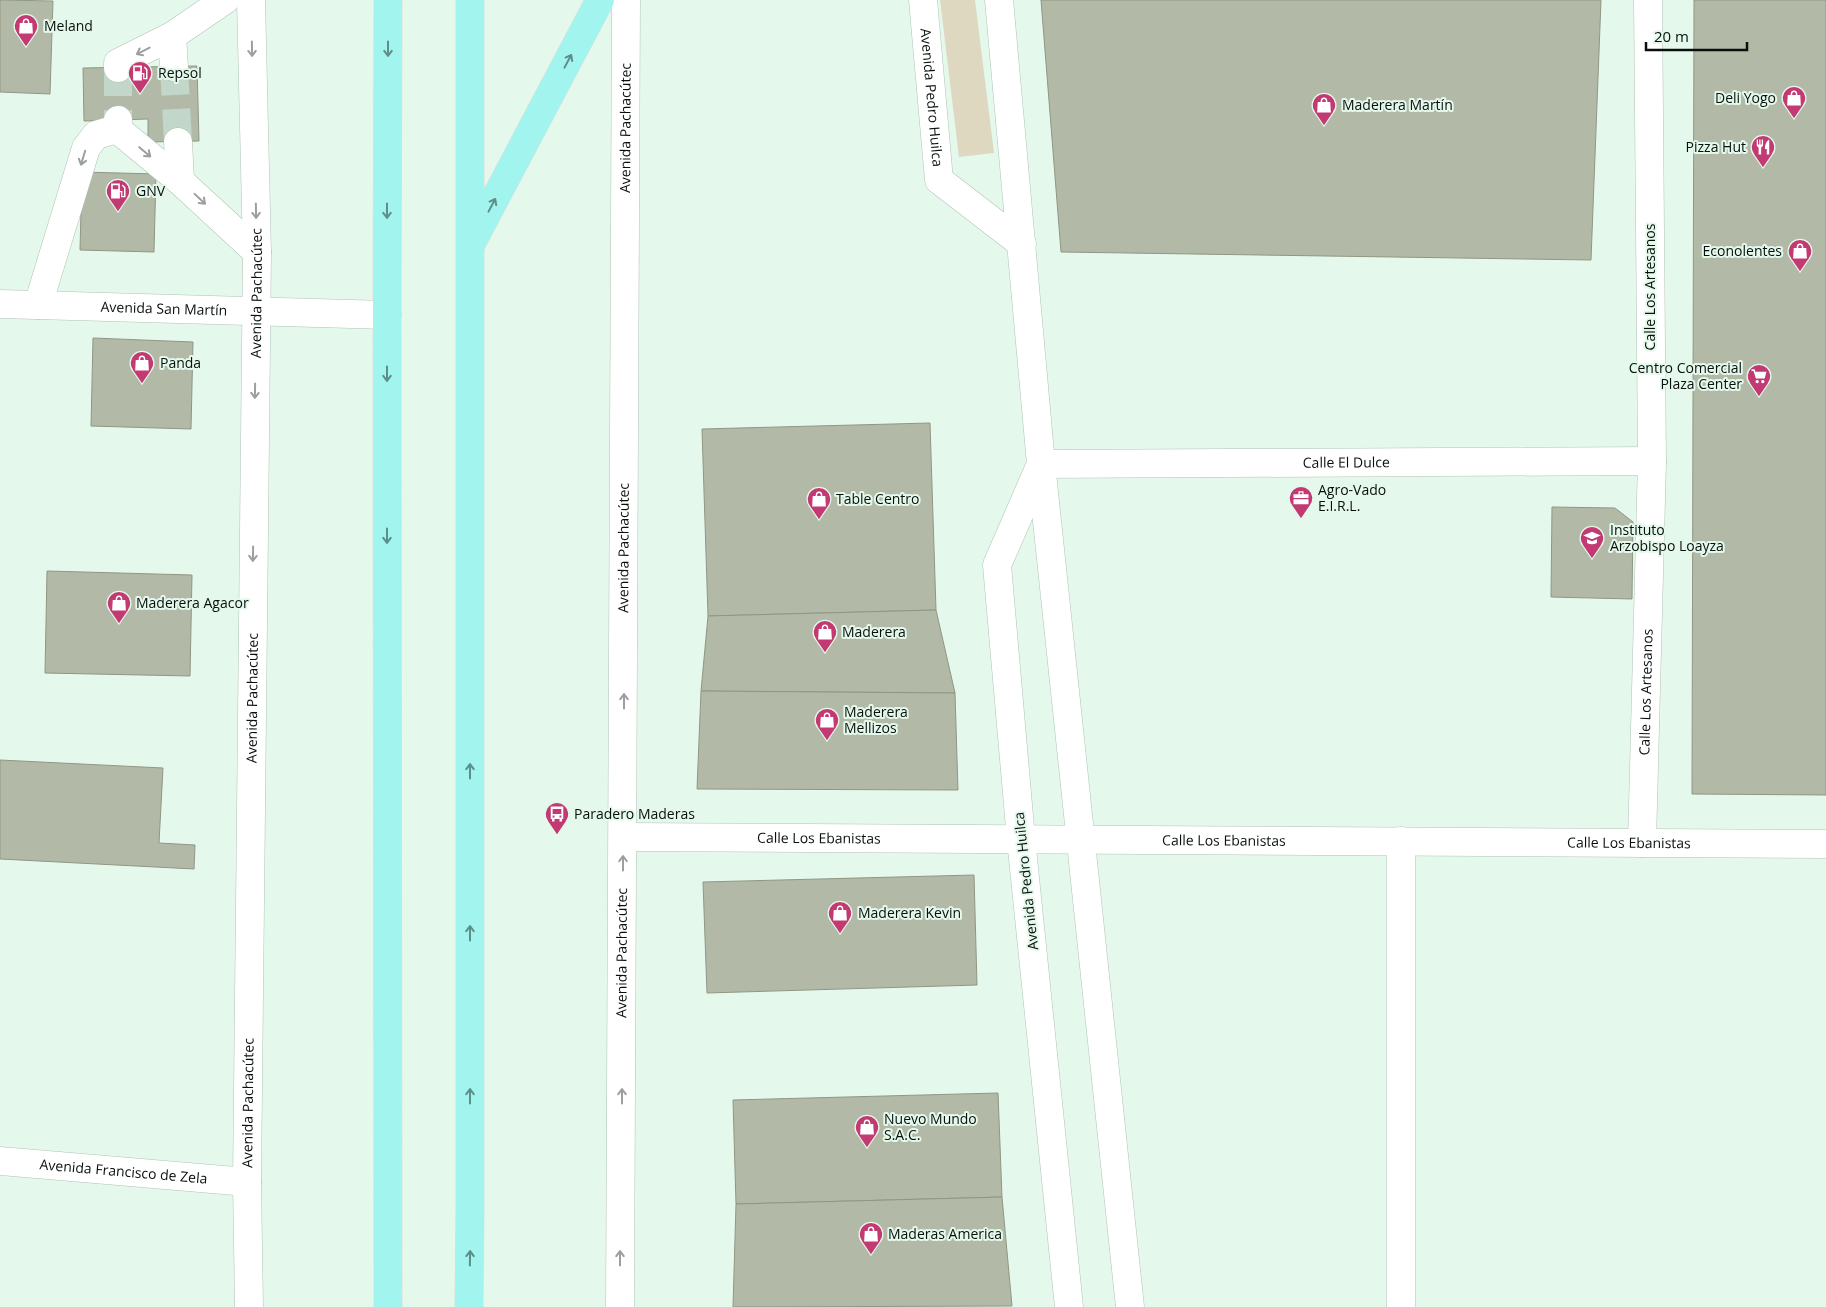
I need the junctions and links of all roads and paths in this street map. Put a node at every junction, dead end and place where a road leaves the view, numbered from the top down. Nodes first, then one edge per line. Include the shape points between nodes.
1 (225, 0) edge
2 (251, 0) edge
3 (388, 0) edge
4 (470, 0) edge
5 (600, 0) edge
6 (626, 0) edge
7 (923, 0) edge
8 (999, 0) edge
9 (1648, 0) edge
10 (172, 36) junction
11 (174, 67) tunnel mouth
12 (118, 68) dead end
13 (178, 142) tunnel mouth
14 (180, 181) junction
15 (1022, 244) junction
16 (470, 248) junction
17 (257, 252) junction
18 (0, 304) edge
19 (38, 305) junction
20 (256, 311) junction
21 (387, 315) junction
22 (1652, 461) junction
23 (1041, 464) junction
24 (623, 837) junction
25 (1021, 839) junction
26 (1082, 839) junction
27 (1400, 841) junction
28 (1642, 843) junction
29 (1826, 844) edge
30 (0, 1161) edge
31 (246, 1182) junction
32 (249, 1307) edge
33 (388, 1307) edge
34 (469, 1307) edge
35 (620, 1307) edge
36 (1070, 1307) edge
37 (1130, 1307) edge
38 (1401, 1307) edge

1 - 10 street
2 -> 17 street, Avenida Pachacútec
3 -> 21 main road
4 - 16 main road
16 -> 5 main road
24 -> 6 street, Avenida Pachacútec
7 - 15 street, Avenida Pedro Huilca via 939,180
8 - 15 street
9 - 22 street, Calle Los Artesanos
10 - 11 street
10 -> 12 street via 118,63
13 - 14 street
14 -> 17 street
14 - 19 street via 118,124 96,135 86,148
15 - 23 street
34 -> 16 main road
17 - 20 street, Avenida Pachacútec
18 - 19 street, Avenida San Martín
19 - 20 street, Avenida San Martín
20 - 21 street, Avenida San Martín
20 -> 31 street, Avenida Pachacútec
21 -> 33 main road
22 - 23 street, Calle El Dulce
22 - 28 street, Calle Los Artesanos
23 - 25 street, Avenida Pedro Huilca via 996,565
23 - 26 street
24 - 25 street, Calle Los Ebanistas
35 -> 24 street, Avenida Pachacútec
25 - 26 street, Calle Los Ebanistas
25 - 36 street, Avenida Pedro Huilca
26 - 27 street, Calle Los Ebanistas
26 - 37 street
27 - 28 street, Calle Los Ebanistas
27 - 38 street
28 - 29 street, Calle Los Ebanistas
30 - 31 street, Avenida Francisco de Zela
31 - 32 street, Avenida Pachacútec

